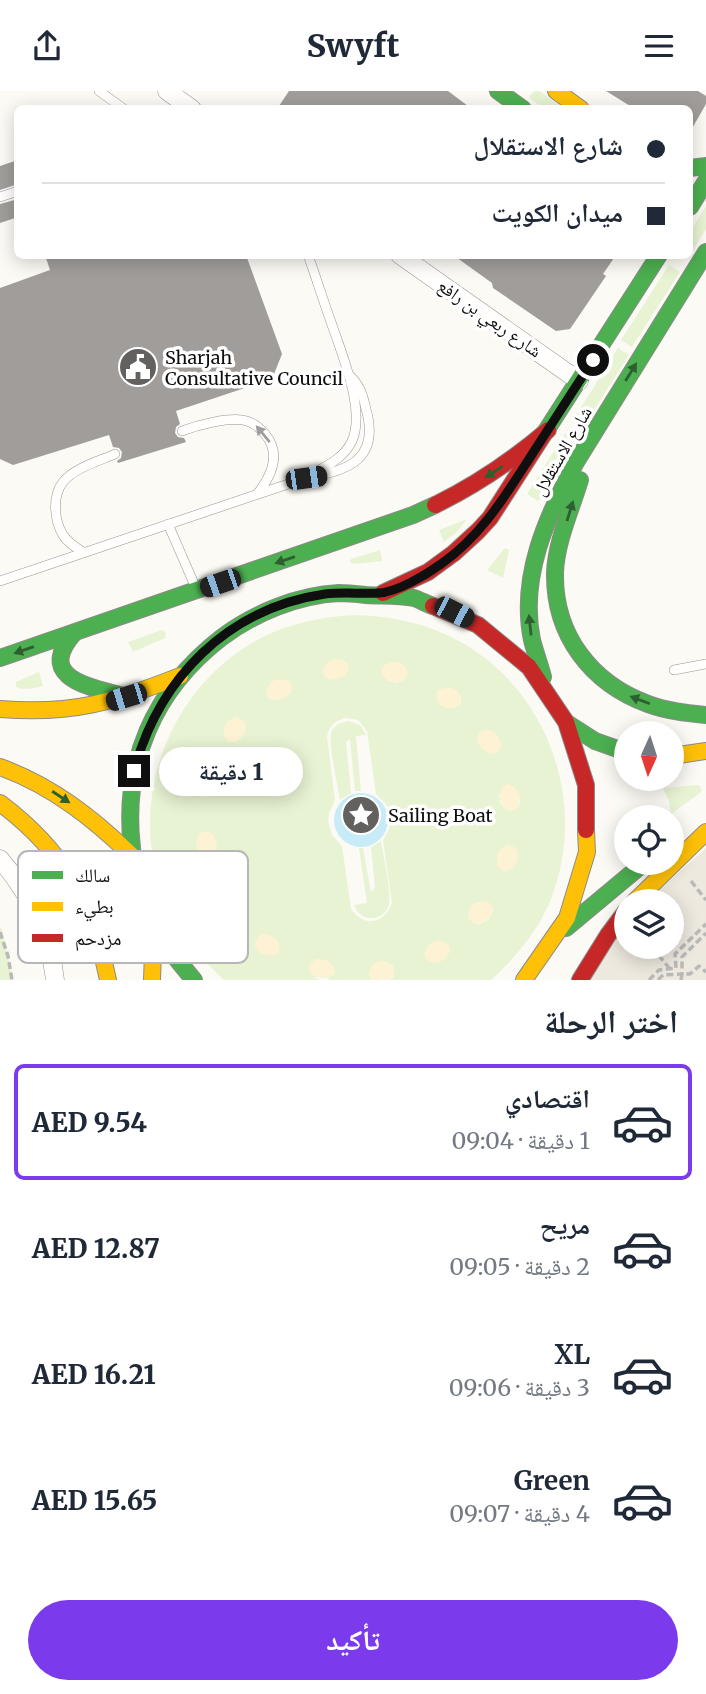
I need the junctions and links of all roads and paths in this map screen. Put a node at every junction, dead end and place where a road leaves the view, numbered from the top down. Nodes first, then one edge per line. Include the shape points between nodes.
1 (99, 91) edge
2 (167, 91) edge
3 (498, 91) edge
4 (118, 105) edge
5 (186, 105) edge
6 (517, 105) edge
7 (706, 181) edge
8 (693, 202) edge
9 (706, 252) edge
10 (309, 259) edge
11 (407, 259) edge
12 (656, 259) edge
13 (349, 375) junction
14 (579, 381) junction
15 (548, 430) junction
16 (595, 430) junction
17 (182, 431) dead end
18 (115, 454) dead end
19 (306, 478) junction
20 (256, 494) junction
21 (168, 524) junction
22 (83, 552) junction
23 (0, 581) edge
24 (197, 591) junction
25 (382, 593) junction
26 (74, 633) junction
27 (0, 658) edge
28 (706, 664) edge
29 (674, 670) dead end
30 (180, 676) junction
31 (548, 691) junction
32 (126, 697) junction
33 (0, 709) edge
34 (706, 715) edge
35 (567, 723) junction
36 (614, 749) edge
37 (706, 751) edge
38 (684, 754) edge
39 (0, 768) edge
40 (0, 803) edge
41 (706, 817) edge
42 (706, 832) edge
43 (684, 833) edge
44 (52, 851) edge
45 (127, 851) edge
46 (132, 851) edge
47 (0, 859) edge
48 (630, 875) edge
49 (689, 880) dead end
50 (18, 882) edge
51 (647, 889) edge
52 (706, 900) edge
53 (706, 924) edge
54 (614, 927) edge
55 (0, 932) edge
56 (706, 933) edge
57 (559, 934) junction
58 (547, 953) junction
59 (662, 959) edge
60 (180, 963) edge
61 (670, 969) junction
62 (706, 972) edge
63 (681, 974) junction
64 (12, 980) edge
65 (194, 980) edge
66 (524, 980) edge
67 (536, 980) edge
68 (580, 980) edge
69 (649, 980) edge
70 (658, 980) edge
71 (681, 980) edge

1 - 4 lane
2 - 5 street
3 - 6 main road
7 - 8 main road
16 -> 9 main road, شارع الاستقلال
10 - 13 lane
11 - 14 street, شارع ربعي بن رافع
12 - 14 main road, شارع الاستقلال
13 - 19 lane via 356,414 352,441 334,462
13 - 19 lane via 362,394 370,425 366,449 349,467
14 - 15 main road, شارع الاستقلال
15 -> 24 main road via 498,470 442,503
15 - 25 main road, شارع الاستقلال via 475,535 423,576
31 -> 16 main road, شارع الاستقلال via 529,624 530,577 554,502
34 -> 16 main road via 654,705 610,686 583,661 560,618 555,587 558,557
20 -> 17 lane via 267,481 274,453 259,428 246,420
18 - 22 lane via 72,474 56,495 57,523 63,535
19 - 20 lane
20 - 21 lane
21 - 22 lane
21 - 24 lane
22 - 23 lane
24 - 26 main road
25 - 30 main road via 325,594 271,609 221,637
25 - 31 main road via 430,603 476,624 516,653
26 -> 27 main road
26 - 32 main road via 61,651 67,676
28 - 29 lane
30 - 32 main road
30 - 46 main road via 156,711 140,751 129,814
31 - 35 main road
32 - 33 main road via 71,709
35 - 36 main road via 587,738
35 - 57 main road via 584,775 589,830 580,884
37 - 38 main road
39 -> 45 main road via 70,802
40 - 44 main road
41 - 43 main road
42 - 51 main road
47 - 50 street
48 - 57 main road
49 - 52 path
53 - 61 path via 675,954 676,968
54 - 68 main road
55 - 64 path
56 - 63 path via 682,957
57 - 58 main road
58 - 66 main road
58 - 67 main road
59 - 61 path
60 - 65 main road
61 - 69 path via 659,970
62 - 63 path via 699,966 690,974
63 - 70 path via 663,975
63 - 71 path

